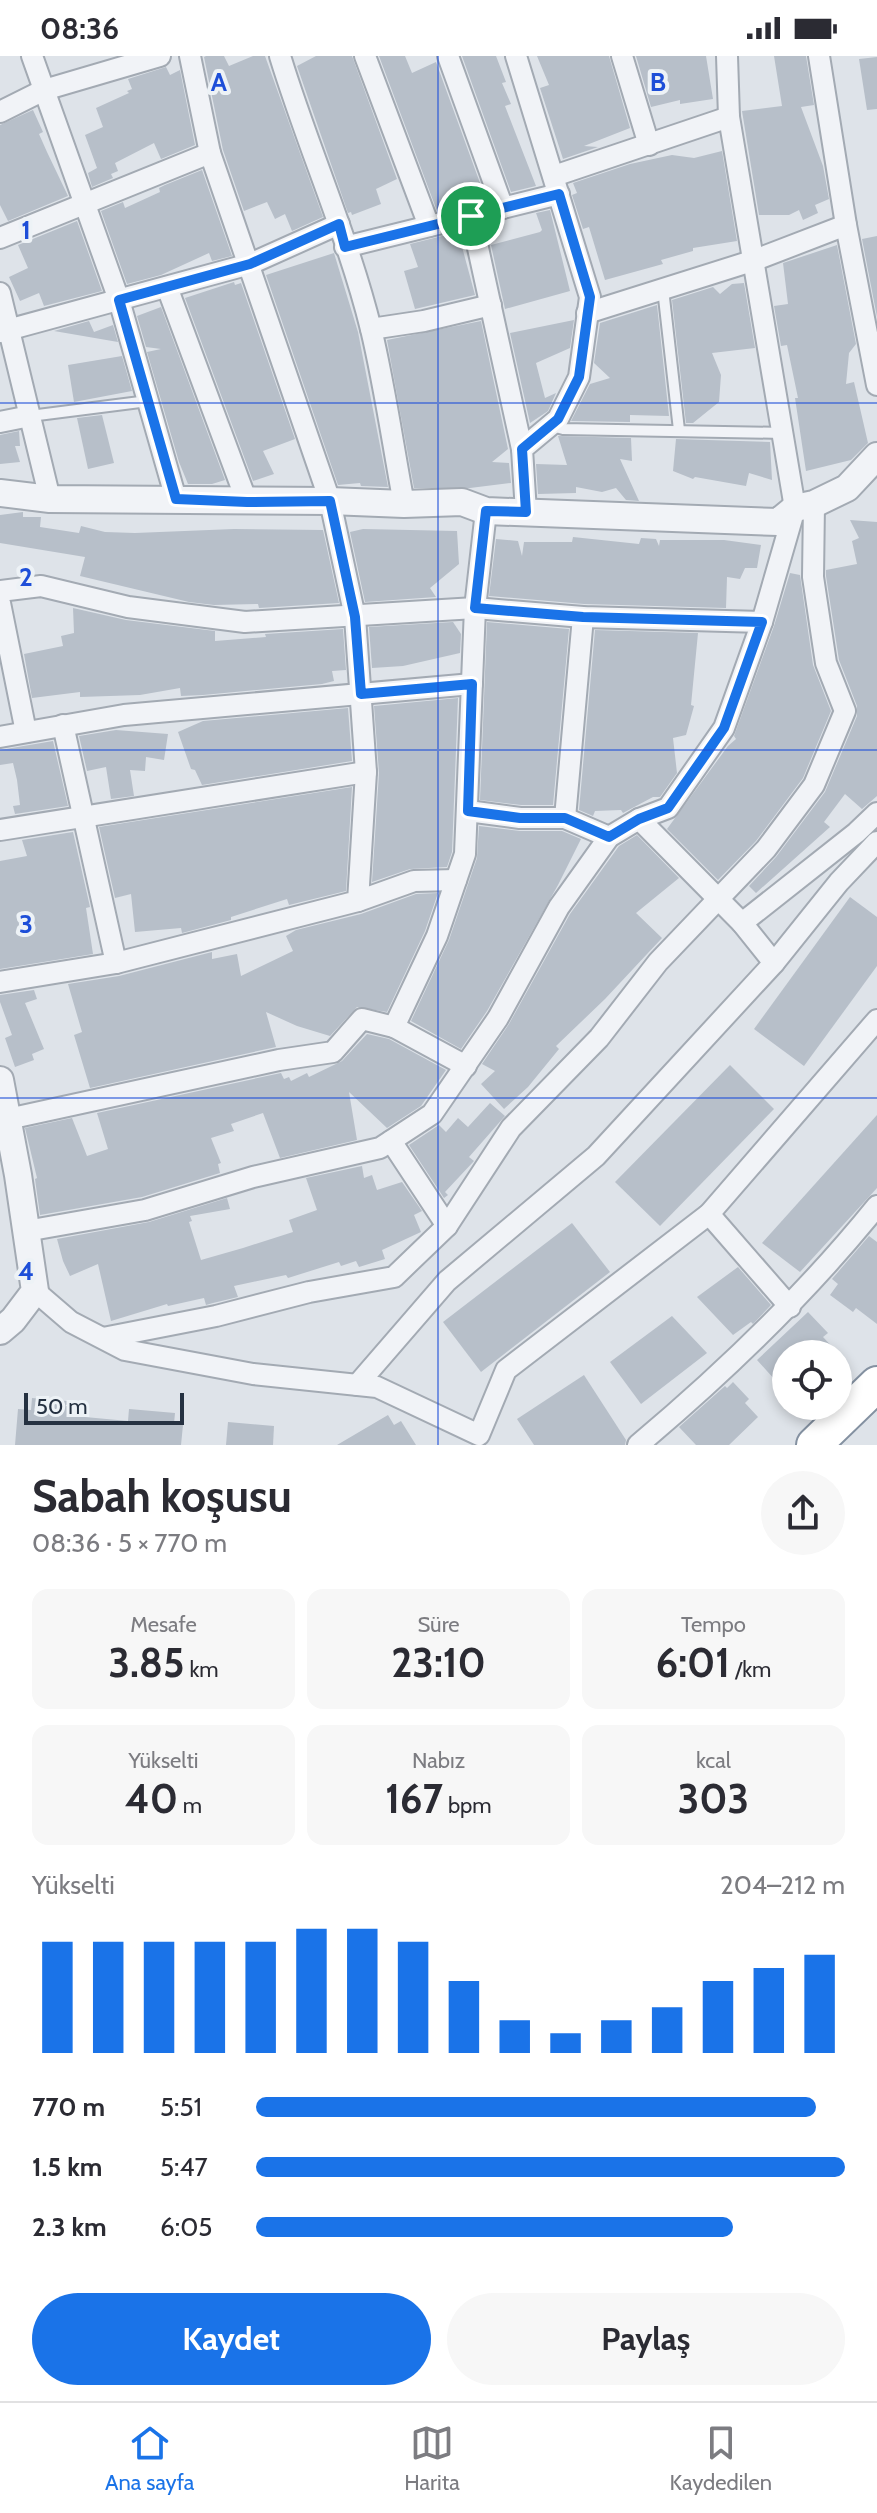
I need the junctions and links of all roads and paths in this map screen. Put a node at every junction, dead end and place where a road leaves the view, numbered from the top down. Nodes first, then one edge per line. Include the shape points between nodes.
1 (32, 56) edge
2 (160, 56) edge
3 (190, 56) edge
4 (280, 56) edge
5 (365, 56) edge
6 (448, 56) edge
7 (516, 56) edge
8 (622, 56) edge
9 (727, 56) edge
10 (819, 56) edge
11 (44, 90) junction
12 (0, 112) edge
13 (729, 117) junction
14 (649, 145) junction
15 (210, 153) junction
16 (556, 185) junction
17 (84, 205) junction
18 (503, 208) junction
19 (471, 216) junction
20 (339, 224) junction
21 (846, 225) junction
22 (429, 226) junction
23 (0, 238) edge
24 (345, 247) junction
25 (755, 260) junction
26 (250, 264) junction
27 (167, 287) junction
28 (663, 289) junction
29 (0, 293) edge
30 (119, 300) junction
31 (491, 305) junction
32 (587, 313) junction
33 (371, 329) junction
34 (5, 331) edge
35 (877, 385) edge
36 (148, 401) junction
37 (30, 416) junction
38 (0, 422) edge
39 (550, 425) junction
40 (679, 430) junction
41 (783, 433) junction
42 (522, 449) junction
43 (877, 456) edge
44 (0, 493) edge
45 (50, 499) junction
46 (176, 499) junction
47 (330, 501) junction
48 (247, 502) junction
49 (404, 504) junction
50 (804, 506) junction
51 (486, 511) junction
52 (526, 512) junction
53 (0, 591) edge
54 (0, 603) edge
55 (475, 608) junction
56 (355, 617) junction
57 (583, 617) junction
58 (762, 622) junction
59 (472, 684) junction
60 (361, 694) junction
61 (63, 725) junction
62 (26, 732) junction
63 (0, 737) edge
64 (366, 772) junction
65 (468, 811) junction
66 (877, 813) edge
67 (83, 818) junction
68 (565, 818) junction
69 (639, 819) junction
70 (0, 830) edge
71 (609, 837) junction
72 (877, 842) edge
73 (456, 880) junction
74 (719, 900) junction
75 (358, 901) junction
76 (742, 923) junction
77 (116, 963) junction
78 (774, 963) junction
79 (0, 982) edge
80 (877, 1020) edge
81 (394, 1027) junction
82 (466, 1066) junction
83 (1, 1088) edge
84 (8, 1119) junction
85 (391, 1141) junction
86 (9, 1176) edge
87 (877, 1206) edge
88 (709, 1214) junction
89 (447, 1226) junction
90 (26, 1231) junction
91 (35, 1291) junction
92 (790, 1307) junction
93 (4, 1324) edge
94 (103, 1338) junction
95 (877, 1384) edge
96 (357, 1385) junction
97 (479, 1440) edge
98 (638, 1445) edge
99 (814, 1445) edge

1 - 11 street
2 - 11 street
3 - 15 street
4 - 20 street
5 - 22 street
6 - 18 street
7 - 16 street
8 - 14 street
9 - 13 street
10 - 21 street
11 - 12 street
11 - 17 street
13 - 14 street
13 - 25 street
14 - 16 street
15 - 17 street
15 - 26 street
16 - 18 street
16 - 32 street via 590,297
17 - 23 street
17 - 30 street
18 - 19 street
19 - 22 street
19 - 31 street
20 - 24 street
20 - 26 street
21 - 25 street
21 - 35 street
22 - 24 street
24 - 33 street
25 - 28 street
25 - 41 street
26 - 27 street
26 - 47 street
27 - 30 street
27 - 48 street
28 - 32 street
28 - 40 lane
29 - 34 street
30 - 34 street
30 - 36 street
31 - 33 street
31 - 42 street
32 - 39 street via 579,377
33 - 49 street
34 - 37 street
36 - 37 lane
36 - 46 street
37 - 38 street
37 - 45 street
39 - 40 lane
39 - 42 street
40 - 41 lane
41 - 50 street
42 - 52 street
43 - 50 street via 847,488
44 - 45 street
45 - 46 street
46 - 48 street
47 - 48 street
47 - 49 street
47 - 56 street
49 - 51 street via 462,502
50 - 52 street via 778,522
50 - 58 street
50 - 74 street via 826,663 845,711 814,785
51 - 52 street
51 - 55 street
53 - 56 street via 41,586 128,607 245,622
54 - 62 street
55 - 56 street
55 - 57 street
55 - 59 street
56 - 60 street
57 - 58 street
57 - 68 street
58 - 69 street via 724,728 668,808
59 - 60 street
59 - 65 street
60 - 61 street
60 - 64 street
61 - 62 street
61 - 67 street
62 - 63 street
64 - 67 street
64 - 75 street
65 - 68 street
65 - 73 street via 465,854
66 - 76 street
67 - 70 street
67 - 77 street
68 - 71 street
69 - 71 street
69 - 74 street
71 - 82 street via 559,907
72 - 78 street
73 - 75 street via 414,881
73 - 81 street via 437,936
74 - 76 street
74 - 89 street via 658,962 599,1038 511,1128
75 - 77 street
76 - 78 street
77 - 79 street
78 - 96 street via 596,1156 447,1281
80 - 88 street
81 - 82 street
81 - 84 street via 362,1019 333,1052
82 - 85 street via 432,1114
83 - 84 street
84 - 86 street
85 - 89 street
85 - 90 street via 145,1210
86 - 90 street
87 - 92 street
88 - 92 street
88 - 97 street via 506,1370
89 - 94 street via 394,1277
90 - 91 street
91 - 93 street
91 - 94 street via 71,1322
92 - 98 street
94 - 96 street via 125,1350
95 - 99 highway
96 - 97 street via 377,1387

